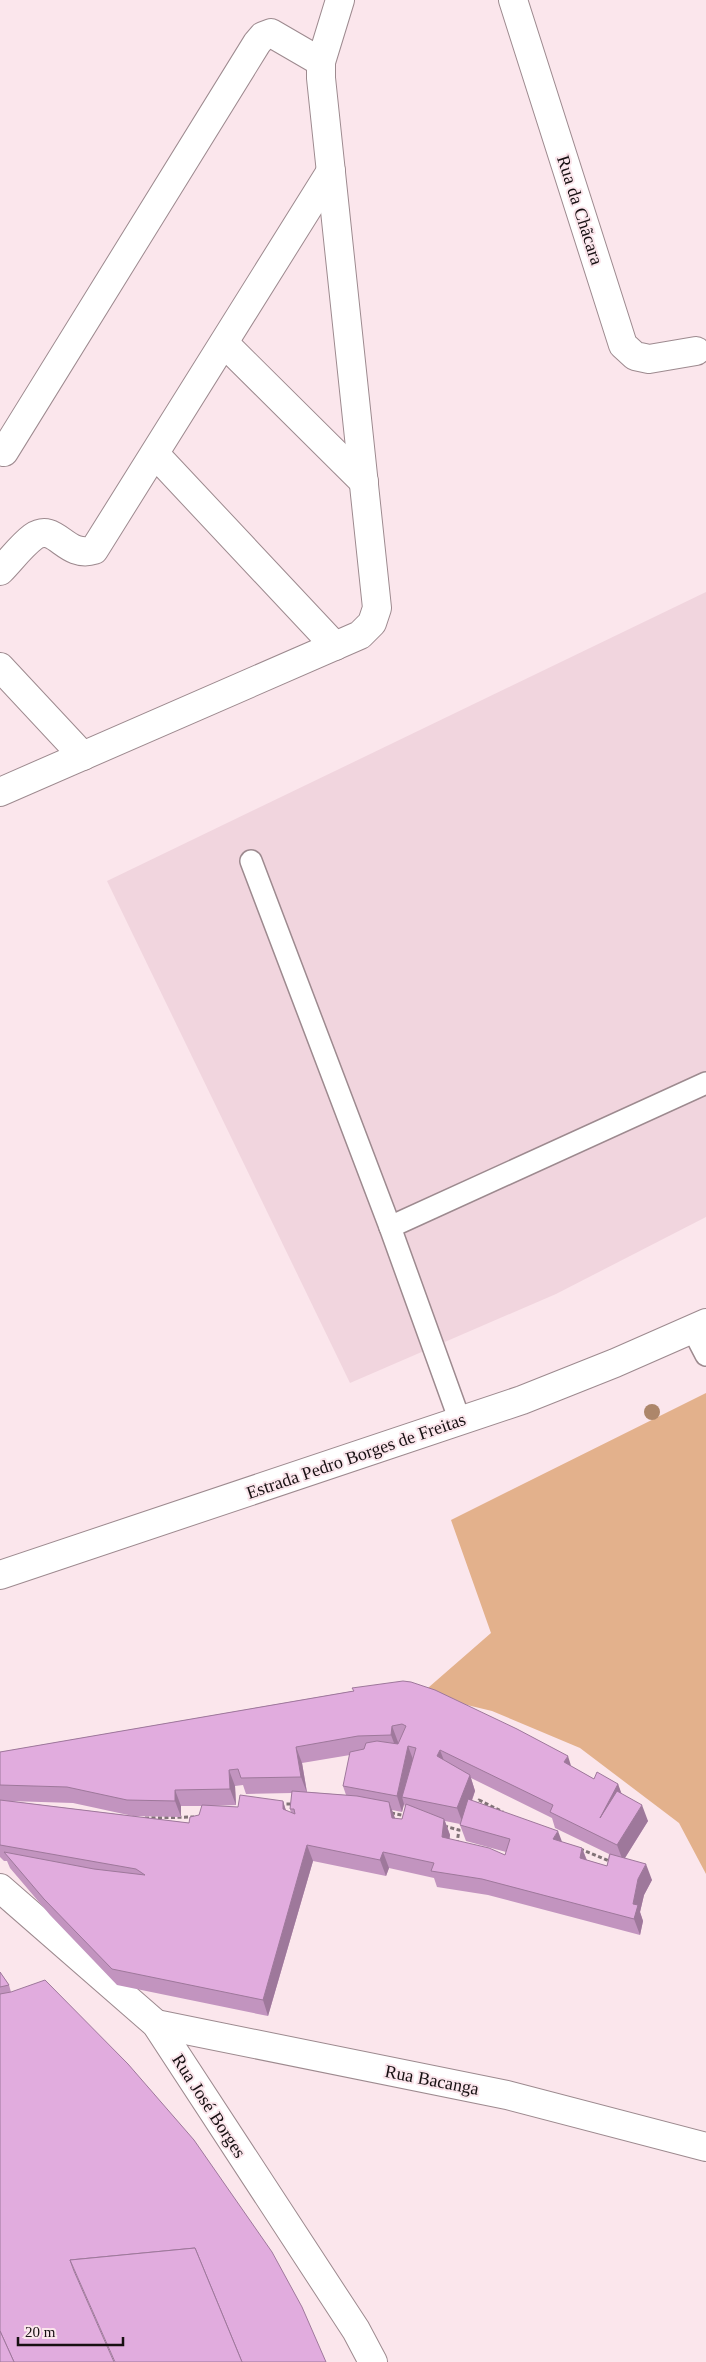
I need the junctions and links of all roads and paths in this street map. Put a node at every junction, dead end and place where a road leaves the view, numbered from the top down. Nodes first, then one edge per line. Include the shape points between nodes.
1 (340, 0) edge
2 (515, 1) edge
3 (321, 62) junction
4 (331, 171) junction
5 (224, 343) junction
6 (696, 351) dead end
7 (4, 452) dead end
8 (155, 454) junction
9 (364, 482) junction
10 (0, 571) edge
11 (335, 646) junction
12 (0, 667) edge
13 (83, 756) junction
14 (0, 792) edge
15 (251, 861) dead end
16 (706, 1083) edge
17 (390, 1227) junction
18 (699, 1327) edge
19 (706, 1355) edge
20 (460, 1421) junction
21 (0, 1575) edge
22 (300, 1802) edge
23 (273, 1804) edge
24 (475, 1808) edge
25 (381, 1810) edge
26 (511, 1816) edge
27 (202, 1817) edge
28 (409, 1817) edge
29 (139, 1818) edge
30 (443, 1826) edge
31 (467, 1826) edge
32 (459, 1830) junction
33 (465, 1847) edge
34 (576, 1847) edge
35 (618, 1864) edge
36 (0, 1888) edge
37 (156, 2024) junction
38 (706, 2147) edge
39 (373, 2362) edge

1 - 3 street
2 - 6 street, Rua da Chãcara via 623,346 635,356 649,359
3 - 4 street
3 - 7 street via 271,33 263,36
4 - 5 street
4 - 9 street
5 - 8 street
5 - 9 street
8 - 10 street via 94,550 76,552 52,534 43,533 34,536
8 - 11 street
9 - 11 street via 377,608 372,623 360,635
11 - 13 street
12 - 13 street
13 - 14 street
15 - 17 lane
16 - 17 lane
17 - 20 lane
18 - 19 lane
18 - 20 street, Estrada Pedro Borges de Freitas via 522,1400
20 - 21 street, Estrada Pedro Borges de Freitas
22 - 23 path
24 - 26 path via 479,1800
25 - 28 path
27 - 29 path
30 - 32 path
31 - 32 path
32 - 33 path via 456,1844
34 - 35 path
36 - 37 street, Rua José Borges
37 - 38 street, Rua Bacanga via 507,2095
37 - 39 street, Rua José Borges

